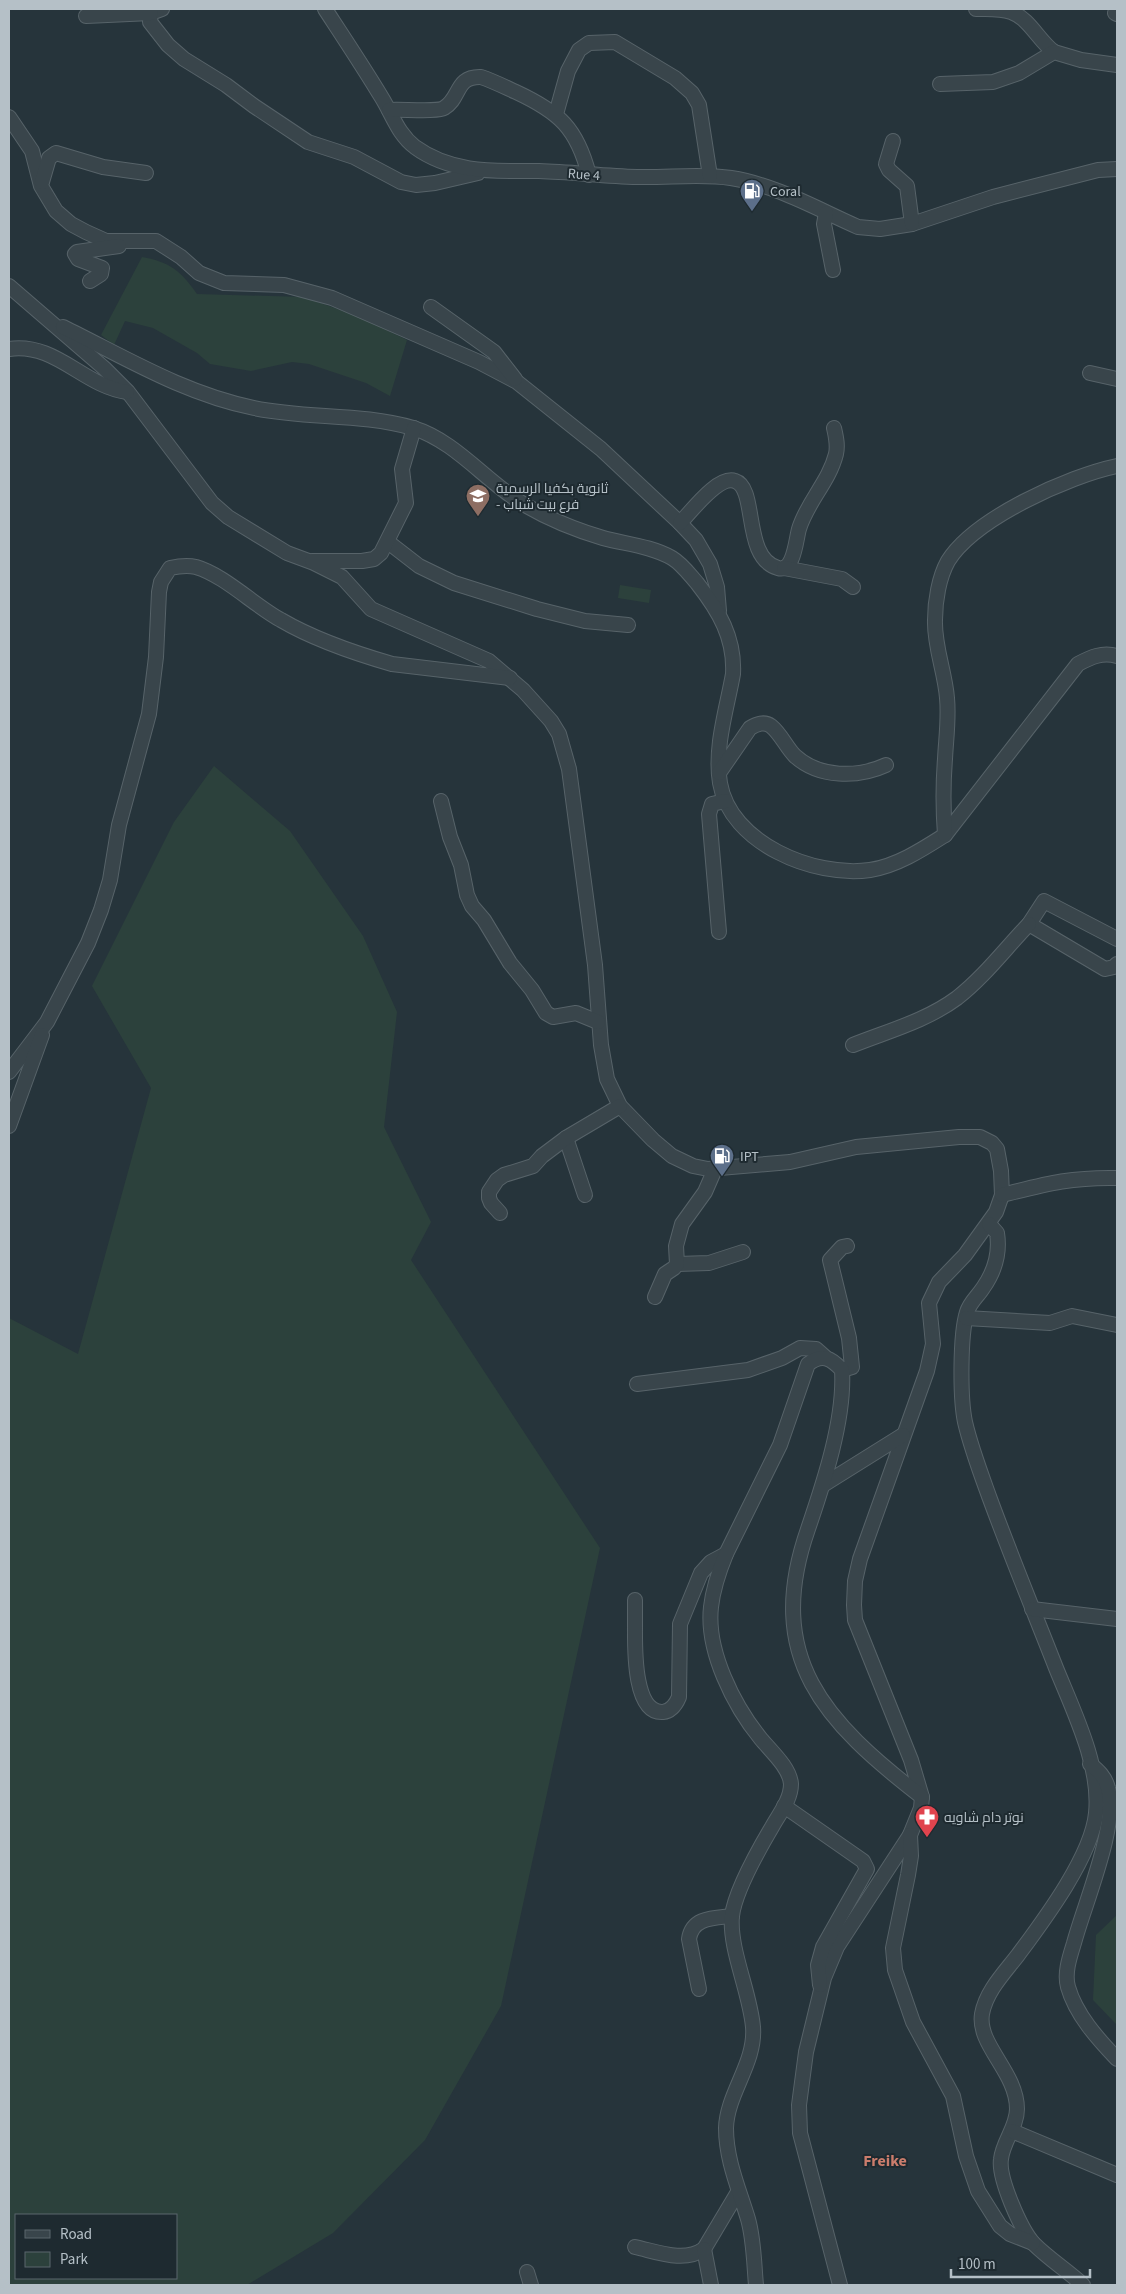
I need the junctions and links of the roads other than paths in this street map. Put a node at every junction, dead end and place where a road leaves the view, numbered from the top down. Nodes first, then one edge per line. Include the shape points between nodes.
1 (325, 9) edge
2 (976, 9) edge
3 (156, 11) edge
4 (86, 16) dead end
5 (1054, 52) junction
6 (1117, 65) edge
7 (940, 84) dead end
8 (389, 110) junction
9 (556, 114) junction
10 (9, 117) edge
11 (893, 141) dead end
12 (1117, 169) edge
13 (483, 172) junction
14 (146, 173) dead end
15 (589, 175) junction
16 (710, 176) junction
17 (41, 186) junction
18 (826, 213) junction
19 (912, 224) junction
20 (149, 240) junction
21 (834, 270) dead end
22 (90, 281) dead end
23 (9, 286) edge
24 (432, 307) dead end
25 (46, 319) junction
26 (9, 349) edge
27 (1090, 373) dead end
28 (1117, 379) edge
29 (517, 382) junction
30 (128, 392) junction
31 (414, 428) junction
32 (834, 428) dead end
33 (1117, 466) edge
34 (680, 523) junction
35 (388, 542) junction
36 (306, 561) junction
37 (784, 568) junction
38 (854, 587) dead end
39 (719, 612) junction
40 (628, 625) dead end
41 (1117, 656) edge
42 (511, 678) junction
43 (886, 765) dead end
44 (719, 773) junction
45 (441, 801) dead end
46 (725, 801) junction
47 (945, 835) junction
48 (1029, 924) junction
49 (719, 932) dead end
50 (1117, 938) edge
51 (1117, 964) edge
52 (47, 1022) junction
53 (598, 1022) junction
54 (852, 1045) dead end
55 (9, 1072) edge
56 (620, 1106) junction
57 (9, 1126) edge
58 (566, 1138) junction
59 (715, 1169) junction
60 (1117, 1178) edge
61 (585, 1195) dead end
62 (1002, 1195) junction
63 (500, 1213) dead end
64 (988, 1224) junction
65 (847, 1246) dead end
66 (743, 1252) dead end
67 (676, 1264) junction
68 (655, 1297) dead end
69 (966, 1318) junction
70 (1117, 1325) edge
71 (826, 1357) junction
72 (842, 1370) junction
73 (637, 1384) dead end
74 (903, 1435) junction
75 (823, 1485) junction
76 (726, 1554) junction
77 (635, 1600) dead end
78 (1032, 1609) junction
79 (1117, 1618) edge
80 (1090, 1764) junction
81 (922, 1797) junction
82 (784, 1806) junction
83 (910, 1835) junction
84 (732, 1916) junction
85 (699, 1989) dead end
86 (820, 1991) junction
87 (1117, 2059) edge
88 (1012, 2130) junction
89 (1117, 2175) edge
90 (738, 2192) junction
91 (1033, 2243) junction
92 (635, 2247) dead end
93 (704, 2249) junction
94 (711, 2285) edge
95 (756, 2285) edge
96 (840, 2285) edge
97 (1084, 2285) edge

1 - 8 street, Rue 4
2 - 5 street via 1010,11 1022,18
3 - 4 street
3 - 13 street via 151,25 177,54 308,142 354,157 401,182 416,185
5 - 6 street
5 - 7 street via 1019,73 993,82
8 - 9 street via 440,110 449,104 463,82 474,76 545,105
8 - 13 street, Rue 4 via 399,132 415,147 447,163
9 - 15 street via 581,148
9 - 16 street via 568,71 579,50 589,43 615,42 675,78 692,94 699,105
10 - 17 street via 32,151
11 - 19 street via 886,164 907,186
12 - 19 street, Rue 4 via 1098,170 993,197
13 - 15 street, Rue 4 via 541,171
14 - 17 street via 56,153 47,161
15 - 16 street, Rue 4
16 - 18 street, Rue 4 via 762,185
17 - 20 street via 56,211 86,232 106,241
18 - 19 street, Rue 4 via 865,229
18 - 21 street via 824,224
20 - 22 street via 77,252 78,259 102,268 101,274
20 - 29 street via 167,247 210,279 224,283 284,285 332,298 479,362
23 - 25 street
24 - 29 street via 494,352
25 - 30 street
25 - 31 street via 164,379 206,396 295,414 359,417
26 - 30 street via 34,348 108,386
27 - 28 street
29 - 34 street via 601,449
30 - 36 street via 212,503 228,517 286,553
31 - 35 street via 402,469 406,504
31 - 39 street via 446,445 503,491 551,519 671,558 686,570
32 - 37 street via 837,440 834,461 802,522 792,560
33 - 47 street via 1045,491 992,522 964,542 942,574 935,618 948,700 943,801
34 - 37 street via 716,486 735,480 746,495 758,550 772,566
34 - 39 street via 696,540 710,564 717,587
35 - 36 street via 374,559
35 - 40 street via 419,566 454,583 576,618
36 - 42 street via 342,578 371,609 489,661
37 - 38 street via 838,577
39 - 44 street via 733,661 719,752
41 - 47 street via 1108,653 1092,656 1078,664
42 - 52 street via 392,664 373,658 336,646 281,620 197,567 170,568 159,592 149,714 119,825 102,910
42 - 53 street via 551,721 564,749 595,965
43 - 44 street via 854,775 818,768 795,756 773,728 764,723 750,728
44 - 46 street
45 - 53 street via 467,895 510,963 550,1016 580,1014
46 - 47 street via 740,824 766,846 807,863 844,871 885,866
46 - 49 street via 712,804 709,814
48 - 50 street via 1044,901
48 - 51 street via 1105,969 1114,968
48 - 54 street via 977,982 956,999 920,1020
52 - 55 street
52 - 57 street
53 - 56 street via 607,1079
56 - 58 street
56 - 59 street via 672,1156 693,1166
58 - 61 street
58 - 63 street via 532,1166 497,1180 489,1198
59 - 62 street via 790,1162 856,1147 980,1137 997,1149 1002,1171
59 - 67 street via 705,1192 682,1224 676,1246
60 - 62 street via 1062,1180
62 - 64 street
64 - 69 street via 997,1233 997,1255 992,1272
64 - 74 street via 930,1296 932,1354
65 - 72 street via 830,1260 849,1338 852,1367
66 - 67 street via 709,1263
67 - 68 street via 665,1274
69 - 70 street via 1050,1323 1072,1316
69 - 78 street via 962,1408 1006,1542
71 - 72 street
71 - 73 street via 816,1349 800,1348 748,1370
71 - 76 street via 816,1358 808,1364 780,1445
72 - 75 street via 843,1389
74 - 75 street
74 - 81 street via 860,1559 854,1605 860,1636 911,1760
75 - 81 street via 796,1568 792,1593 802,1662 830,1713 864,1750
76 - 77 street via 711,1562 701,1573 680,1624 679,1697 676,1705 662,1712 646,1703 638,1682
76 - 82 street via 711,1608 716,1651 733,1700 790,1779 790,1792
78 - 79 street
78 - 80 street via 1087,1747
80 - 87 street via 1099,1770 1106,1782 1110,1810 1070,1957 1068,1986 1090,2028
80 - 88 street via 1096,1813 1091,1834 1053,1906 997,1982 983,2009 984,2038 994,2050 1017,2096 1017,2115
81 - 83 street
82 - 84 street via 746,1876
82 - 86 street via 863,1861 868,1869 821,1953 818,1966
83 - 86 street via 837,1947
83 - 91 street via 911,1856 894,1948 895,1970 914,2022 953,2096 966,2156 978,2191 1000,2226 1010,2234
84 - 85 street via 703,1920 690,1932
84 - 90 street via 754,2037 728,2113 731,2169
86 - 96 street via 806,2052 799,2118 804,2154
88 - 89 street
88 - 91 street via 1003,2148 1000,2170
90 - 93 street
90 - 95 street via 748,2220
91 - 97 street
92 - 93 street via 681,2257 690,2257
93 - 94 street

